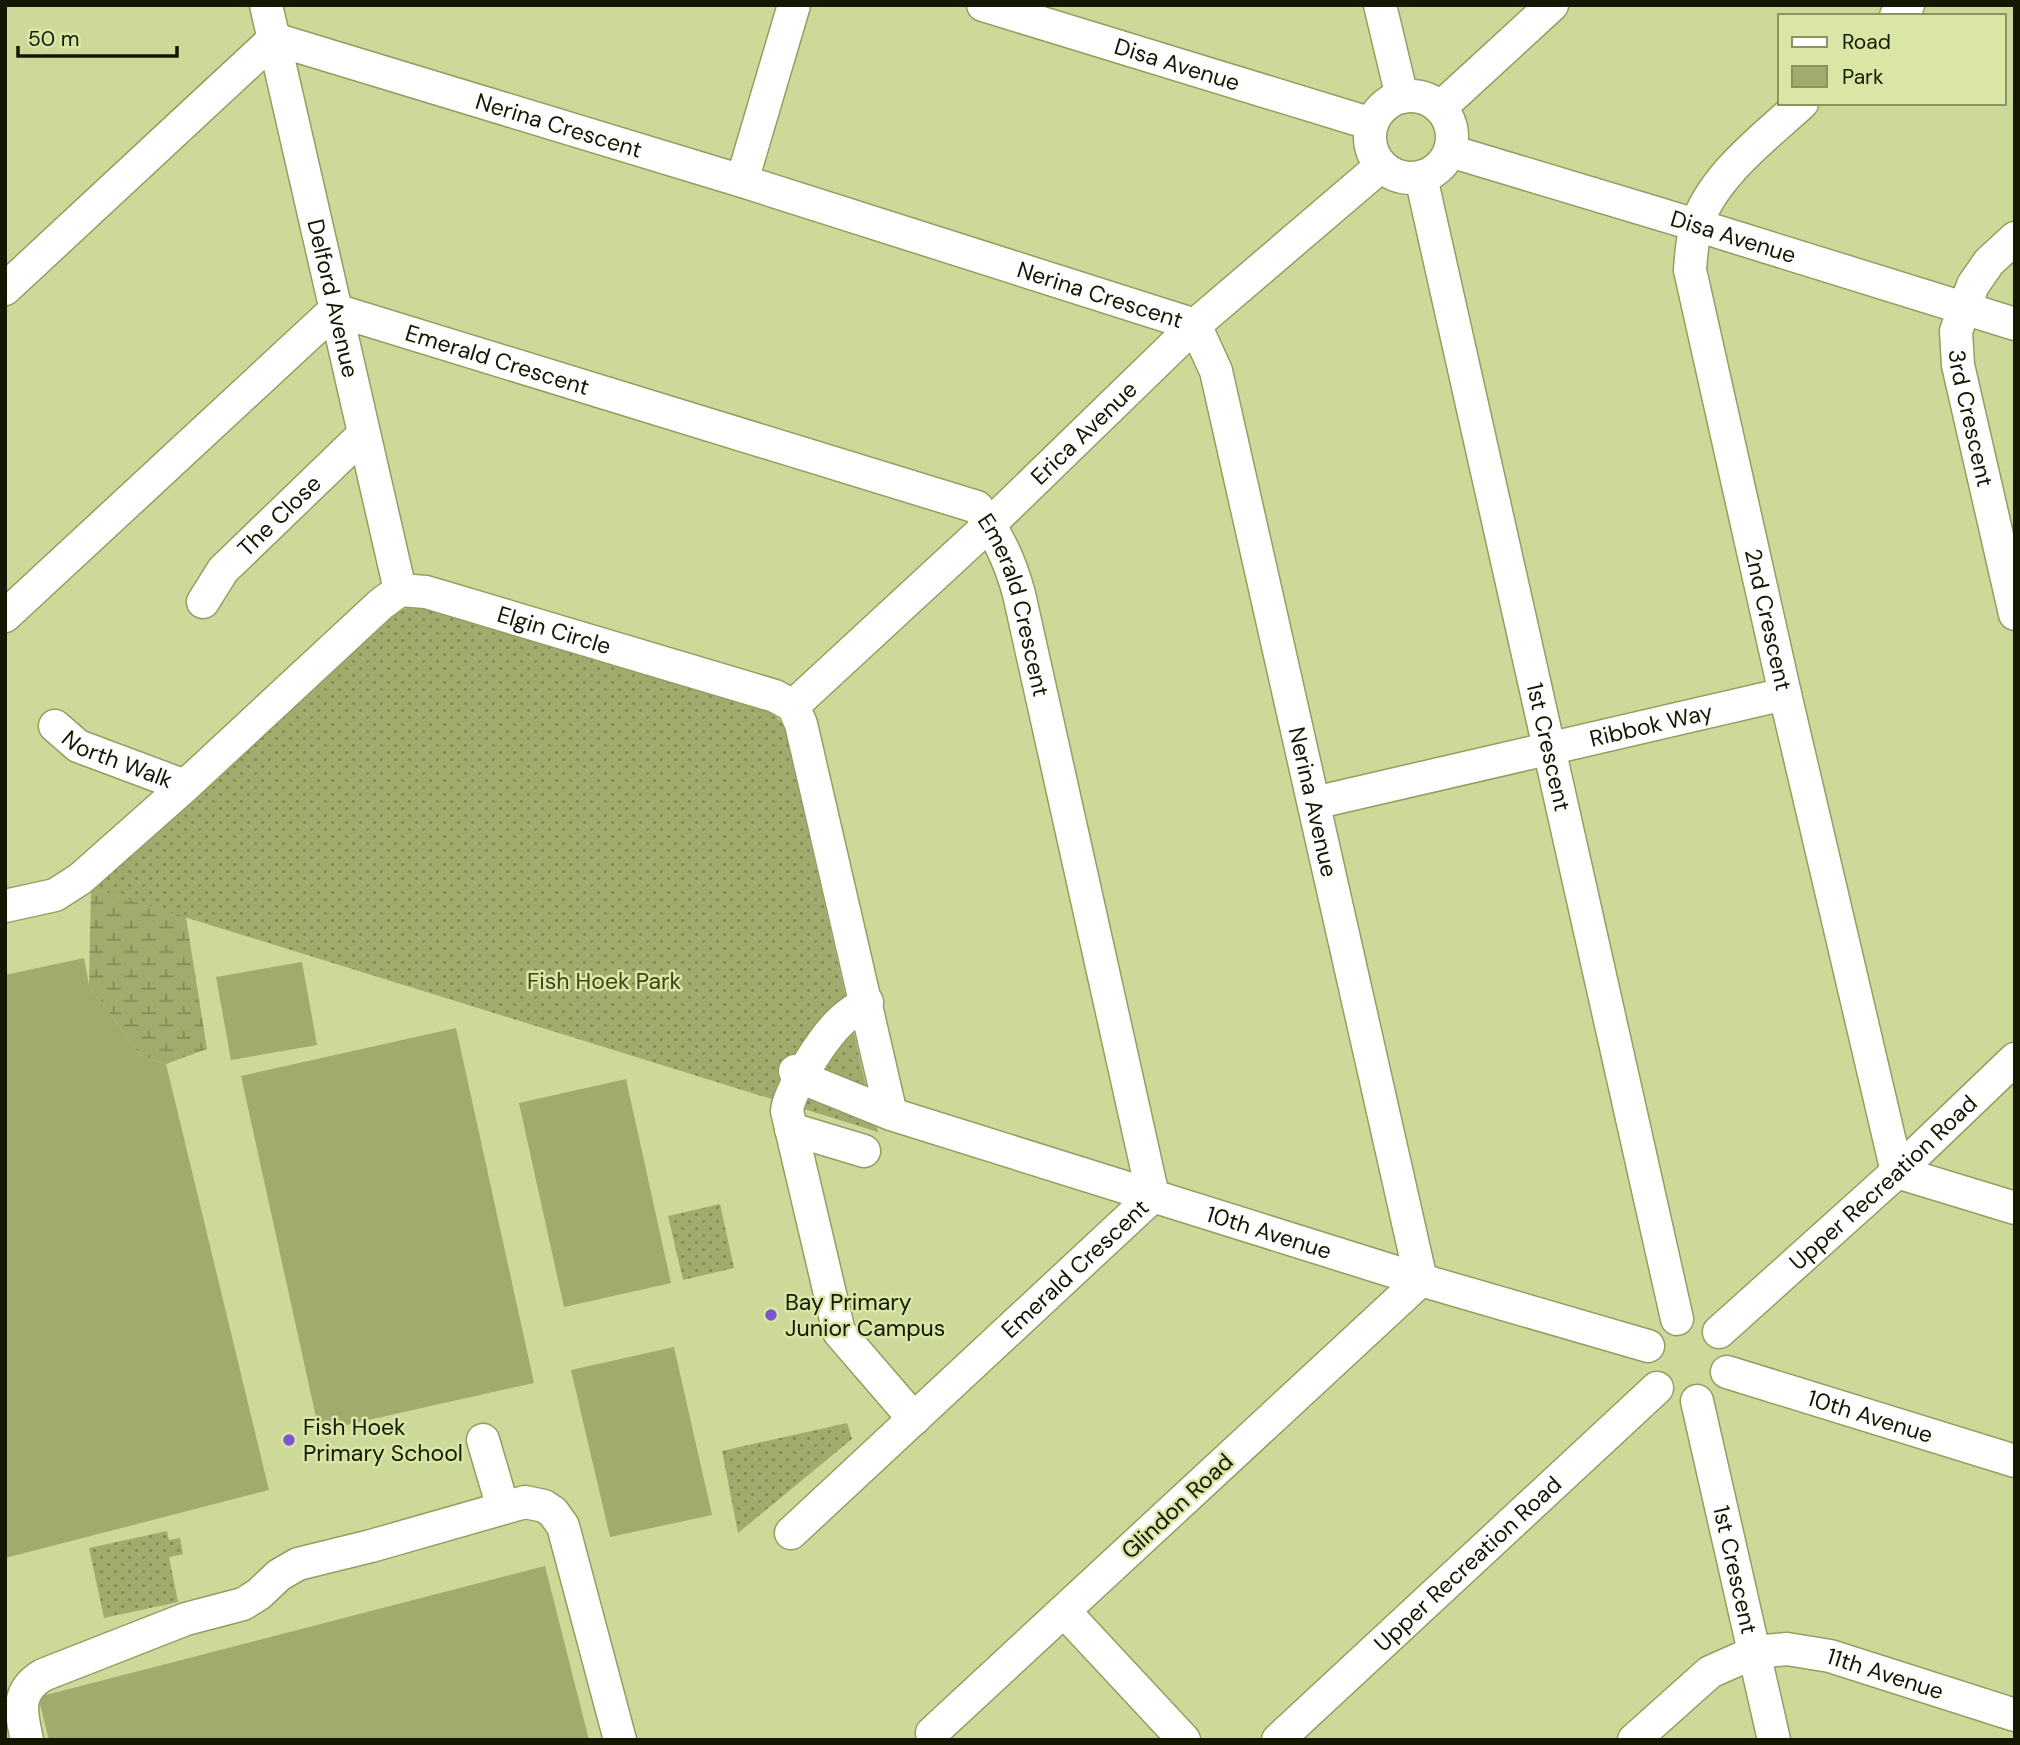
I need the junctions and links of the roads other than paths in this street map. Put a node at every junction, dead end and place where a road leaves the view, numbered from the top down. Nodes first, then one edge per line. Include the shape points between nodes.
1 (267, 5) edge
2 (794, 5) edge
3 (983, 5) edge
4 (1380, 5) edge
5 (1552, 5) edge
6 (274, 39) junction
7 (1402, 97) junction
8 (1800, 105) edge
9 (1440, 108) junction
10 (1372, 124) junction
11 (1450, 151) junction
12 (1381, 166) junction
13 (1421, 177) junction
14 (742, 181) junction
15 (1696, 225) junction
16 (2015, 238) edge
17 (5, 289) edge
18 (1964, 308) junction
19 (335, 310) junction
20 (2015, 324) edge
21 (1195, 325) junction
22 (363, 435) junction
23 (990, 524) junction
24 (400, 590) junction
25 (203, 602) dead end
26 (2015, 614) edge
27 (5, 616) edge
28 (1785, 694) junction
29 (793, 706) junction
30 (55, 726) dead end
31 (1550, 750) junction
32 (185, 786) junction
33 (1314, 803) junction
34 (5, 906) edge
35 (867, 1002) junction
36 (2015, 1059) edge
37 (798, 1074) junction
38 (891, 1114) junction
39 (791, 1129) junction
40 (864, 1151) dead end
41 (1897, 1172) junction
42 (1153, 1196) junction
43 (2015, 1208) edge
44 (1421, 1280) junction
45 (1677, 1319) junction
46 (1719, 1332) junction
47 (1648, 1346) junction
48 (1727, 1372) junction
49 (1657, 1388) junction
50 (1697, 1401) junction
51 (914, 1419) junction
52 (483, 1440) dead end
53 (2015, 1461) edge
54 (503, 1508) junction
55 (791, 1533) dead end
56 (1064, 1611) junction
57 (1755, 1653) junction
58 (2015, 1714) edge
59 (932, 1733) dead end
60 (27, 1740) edge
61 (621, 1740) edge
62 (1184, 1740) edge
63 (1278, 1740) edge
64 (1634, 1740) edge
65 (1774, 1740) edge

1 - 6 street, Delford Avenue
2 - 14 street
3 - 10 street, Disa Avenue
4 - 7 street
5 - 9 street
6 - 14 street, Nerina Crescent
6 - 17 street
6 - 19 street, Delford Avenue
7 - 9 street via 1416,96
7 - 10 street via 1384,106
8 - 15 street, 2nd Crescent via 1724,178
9 - 11 street via 1451,128
10 - 12 street via 1371,146
11 - 13 street via 1438,168
11 - 15 street, Disa Avenue
12 - 13 street via 1400,177
12 - 21 street, Erica Avenue
13 - 31 street, 1st Crescent
14 - 21 street, Nerina Crescent
15 - 18 street, Disa Avenue
15 - 28 street, 2nd Crescent via 1690,270
16 - 18 street, 3rd Crescent via 1989,262
18 - 20 street, Disa Avenue
18 - 26 street, 3rd Crescent via 1956,331 1958,365
19 - 22 street, Delford Avenue
19 - 23 street, Emerald Crescent via 977,507
19 - 27 street
21 - 23 street, Erica Avenue
21 - 33 street, Nerina Avenue via 1216,371
22 - 24 street, Delford Avenue
22 - 25 street, The Close via 223,570
23 - 29 street, Erica Avenue
23 - 42 street, Emerald Crescent via 1010,563 1019,594
24 - 29 street, Elgin Circle via 426,592 775,696
24 - 32 street
28 - 31 street, Ribbok Way
28 - 41 street, 2nd Crescent
29 - 35 street
30 - 32 street, North Walk via 78,746
31 - 33 street, Ribbok Way
31 - 45 street, 1st Crescent
32 - 34 street via 65,889
33 - 44 street, Nerina Avenue
35 - 37 street via 839,1023
35 - 38 street
36 - 41 street, Upper Recreation Road
37 - 38 street, 10th Avenue
37 - 39 street via 788,1100
38 - 42 street, 10th Avenue
39 - 40 street
39 - 51 street via 839,1332
41 - 43 street
41 - 46 street, Upper Recreation Road
42 - 44 street, 10th Avenue
42 - 51 street, Emerald Crescent
44 - 47 street, 10th Avenue
44 - 56 street, Glindon Road
45 - 46 street via 1700,1320
45 - 47 street via 1654,1334
46 - 48 street via 1728,1351
47 - 49 street via 1646,1369
48 - 50 street via 1721,1385
48 - 53 street, 10th Avenue
49 - 50 street via 1671,1399
49 - 63 street, Upper Recreation Road
50 - 57 street, 1st Crescent
51 - 55 street, Emerald Crescent
52 - 54 street
54 - 60 street via 298,1564 243,1604 186,1619 43,1675 32,1682 22,1701
54 - 61 street via 533,1502 553,1512 563,1526
56 - 59 street, Glindon Road
56 - 62 street
57 - 58 street, 11th Avenue via 1800,1650 1830,1656
57 - 64 street, 11th Avenue via 1710,1672
57 - 65 street, 1st Crescent

